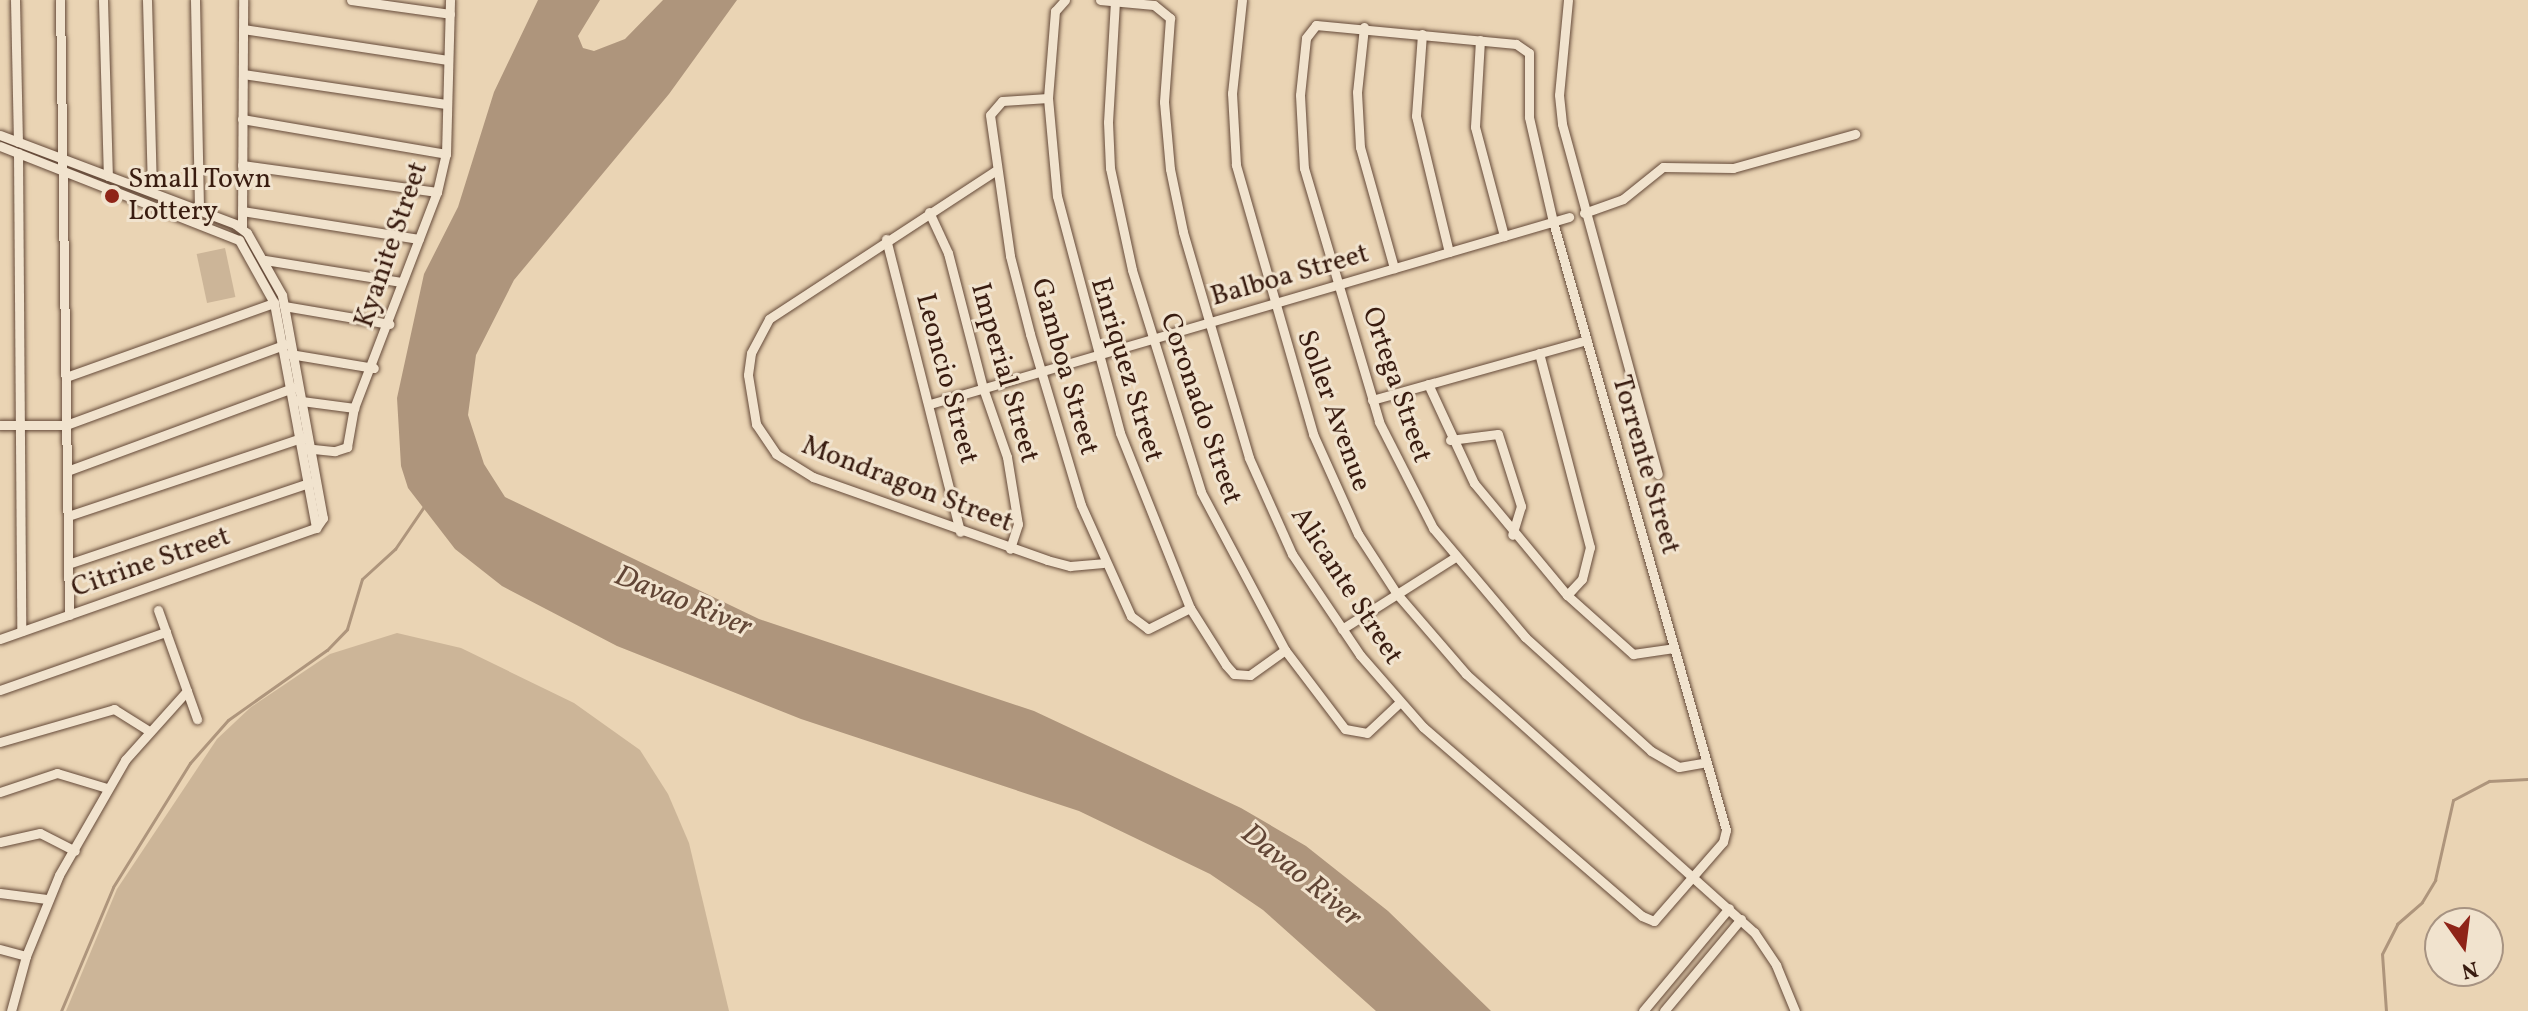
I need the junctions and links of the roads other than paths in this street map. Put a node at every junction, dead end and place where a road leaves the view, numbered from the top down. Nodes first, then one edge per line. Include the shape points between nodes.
1 (15, 0) edge
2 (60, 0) edge
3 (103, 0) edge
4 (147, 0) edge
5 (195, 0) edge
6 (243, 0) edge
7 (351, 0) edge
8 (450, 0) edge
9 (1064, 0) edge
10 (1100, 0) edge
11 (1242, 0) edge
12 (1568, 0) edge
13 (1115, 1) edge
14 (450, 14) junction
15 (1364, 27) junction
16 (243, 29) junction
17 (1422, 34) junction
18 (1480, 40) junction
19 (448, 60) junction
20 (243, 74) junction
21 (1048, 98) junction
22 (446, 104) junction
23 (242, 119) junction
24 (1855, 134) dead end
25 (0, 135) edge
26 (18, 142) junction
27 (0, 146) edge
28 (18, 153) junction
29 (446, 154) junction
30 (62, 158) junction
31 (242, 165) junction
32 (62, 170) junction
33 (995, 171) junction
34 (108, 176) junction
35 (152, 192) junction
36 (437, 192) junction
37 (199, 210) junction
38 (242, 211) junction
39 (929, 212) junction
40 (1584, 213) junction
41 (1569, 217) dead end
42 (1553, 222) junction
43 (242, 227) junction
44 (1504, 236) junction
45 (419, 239) junction
46 (886, 239) junction
47 (1449, 252) junction
48 (265, 260) junction
49 (1394, 268) junction
50 (401, 282) junction
51 (1338, 285) junction
52 (279, 304) junction
53 (1273, 304) junction
54 (1209, 323) junction
55 (389, 324) junction
56 (1151, 339) junction
57 (1587, 340) junction
58 (287, 348) junction
59 (1539, 353) junction
60 (1097, 355) junction
61 (374, 368) junction
62 (1041, 371) junction
63 (66, 377) junction
64 (1428, 384) junction
65 (983, 388) junction
66 (295, 394) junction
67 (1372, 400) junction
68 (930, 404) junction
69 (354, 408) junction
70 (0, 425) edge
71 (18, 425) junction
72 (66, 425) junction
73 (1450, 440) junction
74 (303, 443) junction
75 (67, 471) junction
76 (1658, 474) dead end
77 (311, 482) junction
78 (68, 516) junction
79 (960, 532) junction
80 (1512, 535) junction
81 (1010, 549) junction
82 (1454, 558) junction
83 (1103, 563) junction
84 (68, 564) junction
85 (1397, 594) junction
86 (1567, 595) junction
87 (1190, 608) junction
88 (158, 610) dead end
89 (69, 615) junction
90 (1342, 629) junction
91 (21, 631) junction
92 (166, 632) junction
93 (0, 639) edge
94 (1674, 648) junction
95 (1285, 650) junction
96 (0, 690) edge
97 (187, 691) junction
98 (1400, 702) junction
99 (197, 719) dead end
100 (148, 730) junction
101 (0, 742) edge
102 (1706, 762) junction
103 (107, 788) junction
104 (0, 792) edge
105 (0, 842) edge
106 (75, 851) junction
107 (1694, 877) junction
108 (0, 893) edge
109 (47, 899) junction
110 (1729, 908) junction
111 (1741, 919) junction
112 (0, 949) edge
113 (26, 956) junction
114 (1651, 1002) junction
115 (0, 1007) edge
116 (11, 1010) edge
117 (1643, 1011) edge
118 (1663, 1011) edge
119 (1795, 1011) edge

1 - 26 street
2 - 30 street
3 - 34 street
4 - 35 street
5 - 37 street
6 - 16 street
7 - 14 street
8 - 14 street, Kyanite Street
9 - 21 street, Enriquez Street via 1055,11
10 - 13 street
11 - 53 street, Soller Avenue via 1232,93 1234,143
12 - 40 street via 1560,109
13 - 54 street, Alicante Street via 1154,5 1167,13 1172,38 1164,102 1170,169
13 - 56 street, Coronado Street via 1110,168
14 - 19 street, Kyanite Street
15 - 17 street
15 - 49 street via 1357,92 1360,147
15 - 51 street, Ortega Street via 1311,28 1306,38 1299,136
16 - 19 street
16 - 20 street
17 - 18 street
17 - 47 street via 1416,116
18 - 42 street, Torrente Street via 1516,44 1529,53 1529,117
18 - 44 street via 1475,127
19 - 22 street, Kyanite Street
20 - 22 street
20 - 23 street
21 - 33 street, Gamboa Street via 1019,97 994,106 990,115
21 - 60 street, Enriquez Street via 1059,210
22 - 29 street, Kyanite Street
23 - 29 street
23 - 31 street
24 - 40 street via 1733,168 1663,167 1623,199
25 - 26 street
26 - 30 street
27 - 28 street
28 - 32 street
28 - 71 street
29 - 36 street, Kyanite Street
30 - 32 street
30 - 34 street
31 - 36 street
31 - 38 street
32 - 52 street via 234,236
32 - 63 street
33 - 39 street, Mondragon Street
33 - 62 street, Gamboa Street via 1010,256
34 - 35 street
35 - 37 street
36 - 45 street, Kyanite Street
37 - 43 street
38 - 43 street
38 - 45 street
39 - 46 street, Mondragon Street
39 - 65 street, Imperial Street via 948,253
40 - 76 street
41 - 42 street, Balboa Street
42 - 44 street, Balboa Street
42 - 57 street, Torrente Street
43 - 48 street
44 - 47 street, Balboa Street
45 - 50 street, Kyanite Street
46 - 68 street, Leoncio Street
46 - 79 street, Mondragon Street via 769,319 751,353 750,401 764,439 790,466
47 - 49 street, Balboa Street
48 - 50 street
48 - 52 street
49 - 51 street, Balboa Street
50 - 55 street, Kyanite Street
51 - 53 street, Balboa Street
51 - 67 street, Ortega Street
52 - 55 street
52 - 58 street
52 - 63 street
53 - 54 street, Balboa Street
53 - 85 street, Soller Avenue via 1325,468 1358,534
54 - 56 street, Balboa Street
54 - 90 street, Alicante Street via 1268,507
55 - 61 street, Kyanite Street
56 - 60 street, Balboa Street
56 - 95 street, Coronado Street via 1201,492
57 - 59 street
57 - 94 street, Torrente Street
58 - 61 street
58 - 66 street
58 - 72 street
59 - 64 street
59 - 86 street via 1590,547 1582,579
60 - 62 street, Balboa Street
60 - 87 street, Enriquez Street via 1140,492
61 - 69 street, Kyanite Street
62 - 65 street, Balboa Street
62 - 83 street, Gamboa Street
63 - 72 street
64 - 67 street
64 - 73 street
65 - 68 street, Balboa Street
65 - 81 street, Imperial Street via 1017,505
66 - 69 street
66 - 74 street
66 - 75 street
67 - 82 street, Ortega Street via 1400,471
68 - 79 street, Leoncio Street
69 - 74 street, Kyanite Street via 344,450
70 - 71 street
71 - 72 street
71 - 91 street
72 - 75 street
73 - 80 street
73 - 80 street via 1498,434 1521,506
74 - 77 street
74 - 78 street
75 - 78 street
77 - 84 street
77 - 89 street, Citrine Street via 316,528
78 - 84 street
79 - 81 street, Mondragon Street
80 - 86 street
81 - 83 street, Mondragon Street via 1070,566
82 - 85 street
82 - 102 street, Ortega Street via 1525,637 1651,751 1679,767
83 - 87 street, Gamboa Street via 1140,628 1157,626
84 - 89 street
85 - 90 street
85 - 107 street, Soller Avenue via 1466,674
86 - 94 street via 1633,654
87 - 95 street, Enriquez Street via 1234,674 1250,675
88 - 92 street
89 - 91 street, Citrine Street
90 - 98 street, Alicante Street
91 - 93 street, Citrine Street
92 - 96 street
92 - 97 street
94 - 102 street, Torrente Street
95 - 98 street, Coronado Street via 1345,729 1357,735 1374,728
97 - 99 street
97 - 100 street
98 - 107 street, Alicante Street via 1646,920 1659,919
100 - 101 street via 114,709
100 - 103 street
102 - 107 street, Torrente Street via 1726,835
103 - 104 street via 57,773
103 - 106 street
105 - 106 street via 40,833
106 - 109 street
107 - 110 street, Soller Avenue
108 - 109 street
109 - 113 street
110 - 111 street, Soller Avenue
110 - 114 street
111 - 118 street
111 - 119 street, Soller Avenue via 1771,956
112 - 113 street
113 - 116 street
114 - 117 street
114 - 118 street
115 - 116 street

